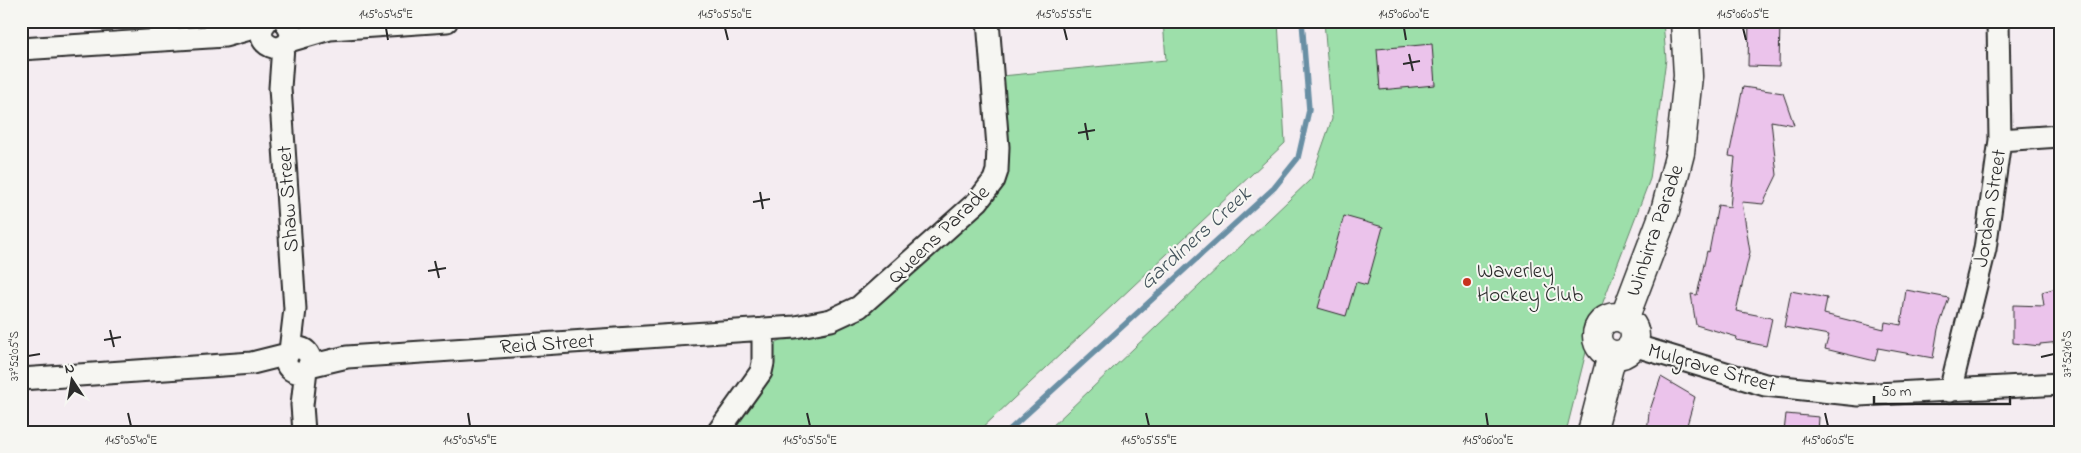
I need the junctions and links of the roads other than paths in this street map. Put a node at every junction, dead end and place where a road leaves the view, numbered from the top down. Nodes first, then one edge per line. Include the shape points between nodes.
1 (447, 21) edge
2 (988, 21) edge
3 (1685, 21) edge
4 (1998, 21) edge
5 (276, 33) edge
6 (21, 49) edge
7 (2060, 136) edge
8 (2000, 140) junction
9 (755, 329) junction
10 (1622, 350) junction
11 (299, 360) junction
12 (21, 379) edge
13 (2060, 384) edge
14 (1950, 392) junction
15 (304, 432) edge
16 (718, 432) edge
17 (1592, 432) edge

1 - 5 street
2 - 9 street, Queens Parade via 998,161 988,190 859,307 815,324
3 - 10 street, Winbirra Parade via 1688,76 1680,153 1666,211 1624,319 1617,317 1604,322 1597,334 1600,347
4 - 8 street, Jordan Street
5 - 6 street
5 - 11 street, Shaw Street
7 - 8 street
8 - 14 street, Jordan Street via 1985,249
9 - 11 street, Reid Street
9 - 16 street via 763,363 761,372
10 - 14 street, Mulgrave Street via 1765,386 1858,395
10 - 17 street
11 - 12 street, Reid Street
11 - 15 street, Shaw Street via 294,383 302,406
13 - 14 street, Mulgrave Street

